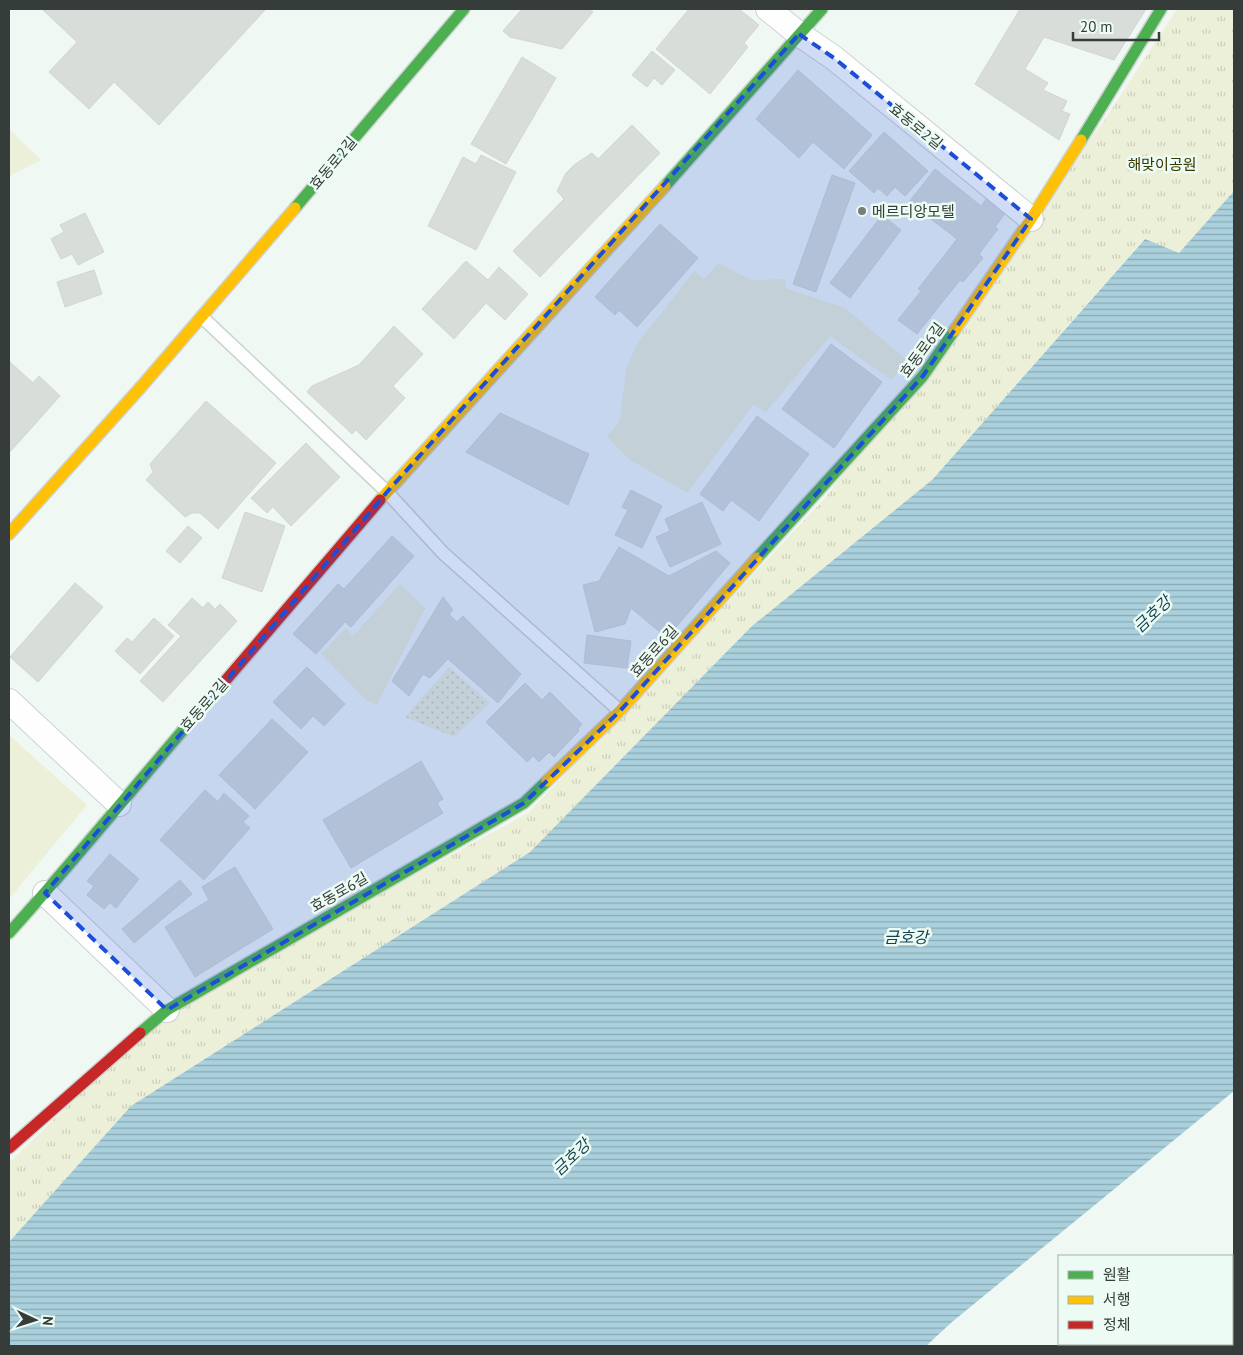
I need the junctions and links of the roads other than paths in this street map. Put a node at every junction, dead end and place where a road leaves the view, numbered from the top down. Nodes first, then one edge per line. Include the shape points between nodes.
1 (464, 9) edge
2 (768, 9) edge
3 (822, 9) edge
4 (1161, 9) edge
5 (799, 34) junction
6 (1031, 219) junction
7 (202, 317) junction
8 (388, 492) junction
9 (9, 534) edge
10 (9, 701) edge
11 (620, 711) junction
12 (119, 804) junction
13 (45, 893) junction
14 (9, 933) edge
15 (167, 1010) junction
16 (9, 1148) edge

1 - 7 street, 효동로2길
2 - 5 street, 효동로2길
3 - 5 street
4 - 6 street, 효동로6길
5 - 6 street, 효동로2길 via 834,58
5 - 8 street, 효동로2길
6 - 11 street, 효동로6길 via 924,376
7 - 8 lane
7 - 9 street, 효동로2길
8 - 11 lane via 443,553
8 - 12 street, 효동로2길
10 - 12 street
11 - 15 street, 효동로6길 via 524,803
12 - 13 street
13 - 14 street
13 - 15 street
15 - 16 street, 효동로6길

